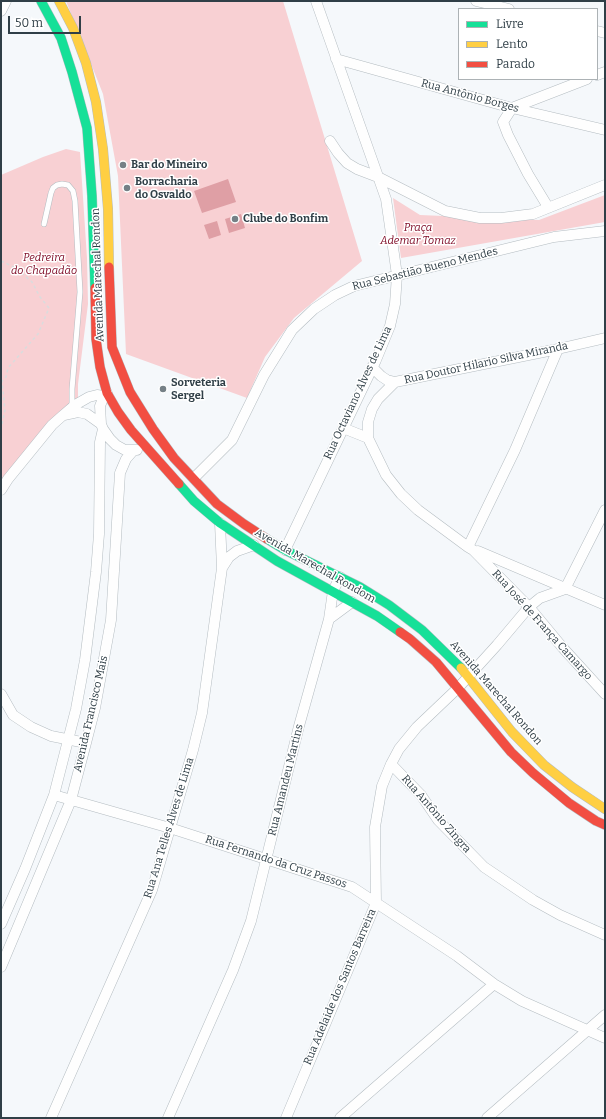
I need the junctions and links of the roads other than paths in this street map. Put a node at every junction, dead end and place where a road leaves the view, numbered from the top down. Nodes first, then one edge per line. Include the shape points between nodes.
1 (6, 1) edge
2 (42, 1) edge
3 (59, 1) edge
4 (316, 1) edge
5 (476, 1) edge
6 (505, 8) edge
7 (1, 11) edge
8 (336, 59) junction
9 (584, 80) edge
10 (512, 108) junction
11 (605, 130) edge
12 (330, 141) dead end
13 (378, 177) junction
14 (605, 185) edge
15 (548, 208) junction
16 (44, 224) dead end
17 (605, 231) edge
18 (397, 275) junction
19 (605, 338) edge
20 (558, 349) junction
21 (372, 366) junction
22 (395, 382) junction
23 (130, 392) junction
24 (105, 395) junction
25 (72, 407) junction
26 (61, 417) junction
27 (102, 427) junction
28 (343, 428) junction
29 (153, 429) junction
30 (368, 438) junction
31 (144, 446) junction
32 (133, 451) junction
33 (194, 478) junction
34 (1, 490) edge
35 (605, 510) edge
36 (220, 523) junction
37 (254, 545) junction
38 (471, 548) junction
39 (285, 550) junction
40 (222, 568) junction
41 (340, 577) junction
42 (565, 589) junction
43 (333, 591) junction
44 (352, 602) junction
45 (605, 605) edge
46 (529, 607) junction
47 (329, 619) junction
48 (468, 677) junction
49 (458, 688) junction
50 (1, 694) edge
51 (605, 694) edge
52 (67, 740) junction
53 (86, 743) junction
54 (391, 764) junction
55 (54, 795) junction
56 (71, 800) junction
57 (605, 809) edge
58 (605, 825) edge
59 (170, 828) junction
60 (265, 859) junction
61 (376, 902) junction
62 (1, 924) edge
63 (605, 936) edge
64 (1, 967) edge
65 (494, 984) junction
66 (605, 1014) edge
67 (588, 1030) junction
68 (605, 1038) edge
69 (51, 1118) edge
70 (168, 1118) edge
71 (286, 1118) edge
72 (340, 1118) edge
73 (487, 1118) edge

1 - 7 street
2 - 24 main road, Avenida Marechal Rondom via 61,38 87,128 92,196 96,339
3 - 23 main road, Avenida Marechal Rondon via 73,28 86,63 96,102 108,209 112,346
4 - 8 street, Rua Octaviano Alves de Lima
5 - 6 street
8 - 10 street, Rua Antônio Borges
8 - 13 street, Rua Octaviano Alves de Lima
9 - 10 street
10 - 11 street, Rua Antônio Borges
10 - 15 street via 503,122
12 - 13 street via 347,163
13 - 15 street via 445,211 480,218 533,214
13 - 18 street, Rua Octaviano Alves de Lima via 386,199
14 - 15 street
16 - 25 lane via 53,188 62,184 68,185 73,191 75,201 80,292
17 - 18 street, Rua Sebastião Bueno Mendes via 554,237
18 - 21 street, Rua Octaviano Alves de Lima via 390,326
18 - 33 street, Rua Sebastião Bueno Mendes via 354,286 335,295 314,309 292,330 264,375 232,440
19 - 20 street, Rua Doutor Hilario Silva Miranda
20 - 22 street, Rua Doutor Hilario Silva Miranda
20 - 38 street
21 - 22 street, Rua Doutor Hilario Silva Miranda via 381,376
21 - 28 street, Rua Octaviano Alves de Lima
22 - 30 street via 372,409 368,422
23 - 24 main road via 116,389
23 - 29 main road, Avenida Marechal Rondon
24 - 25 street via 89,397
24 - 27 street, Avenida Francisco Mais via 100,406
24 - 31 main road, Avenida Marechal Rondom
25 - 26 street
26 - 27 street via 78,412 87,414
26 - 34 street
27 - 32 street via 116,445
27 - 52 street, Avenida Francisco Mais via 100,534 92,615 77,702
28 - 30 street
28 - 39 street, Rua Octaviano Alves de Lima
29 - 31 main road
29 - 33 main road, Avenida Marechal Rondon via 174,458
30 - 38 street, Rua José de França Camargo via 386,475 401,494 418,510
31 - 32 street
31 - 36 main road, Avenida Marechal Rondom via 194,501
32 - 53 street, Avenida Francisco Mais via 120,473 111,620
33 - 39 main road, Avenida Marechal Rondon via 217,504
35 - 42 street
36 - 37 main road, Avenida Marechal Rondom
36 - 40 street, Rua Ana Telles Alves de Lima
37 - 40 street via 229,556
37 - 43 main road, Avenida Marechal Rondom via 277,561
38 - 42 street
38 - 46 street, Rua José de França Camargo
39 - 41 main road, Avenida Marechal Rondon
40 - 59 street, Rua Ana Telles Alves de Lima via 202,713
41 - 43 street, Rua Amandeu Martins
41 - 48 main road, Avenida Marechal Rondon via 403,615 442,649
42 - 45 street
42 - 46 street, Rua Adelaide dos Santos Barreira via 540,598
43 - 44 main road, Avenida Marechal Rondom
43 - 47 street, Rua Amandeu Martins
44 - 47 street
44 - 49 main road, Avenida Marechal Rondom via 410,638 436,662
46 - 48 street, Rua Adelaide dos Santos Barreira
46 - 51 street, Rua José de França Camargo
47 - 60 street, Rua Amandeu Martins
48 - 49 street, Rua Adelaide dos Santos Barreira
48 - 57 main road, Avenida Marechal Rondon via 512,732 544,765
49 - 54 street, Rua Adelaide dos Santos Barreira via 417,727
49 - 58 main road, Avenida Marechal Rondom via 496,735 533,773 569,803
50 - 52 street via 13,715 31,727
52 - 53 street
52 - 55 street, Avenida Francisco Mais
53 - 56 street, Avenida Francisco Mais
54 - 61 street, Rua Adelaide dos Santos Barreira via 382,786 375,827
54 - 63 street, Rua Antônio Zingra via 421,795 438,820 484,867 533,900
55 - 56 street, Rua Fernando da Cruz Passos
55 - 62 street, Avenida Francisco Mais
56 - 59 street, Rua Fernando da Cruz Passos
56 - 64 street, Avenida Francisco Mais
59 - 60 street, Rua Fernando da Cruz Passos
59 - 69 street, Rua Ana Telles Alves de Lima via 152,890
60 - 61 street, Rua Fernando da Cruz Passos via 352,887
60 - 70 street, Rua Amandeu Martins via 251,921 233,970
61 - 65 street, Rua Fernando da Cruz Passos
61 - 71 street, Rua Adelaide dos Santos Barreira
65 - 67 street, Rua Fernando da Cruz Passos via 522,1001
65 - 72 street
66 - 67 street
67 - 68 street, Rua Fernando da Cruz Passos
67 - 73 street

